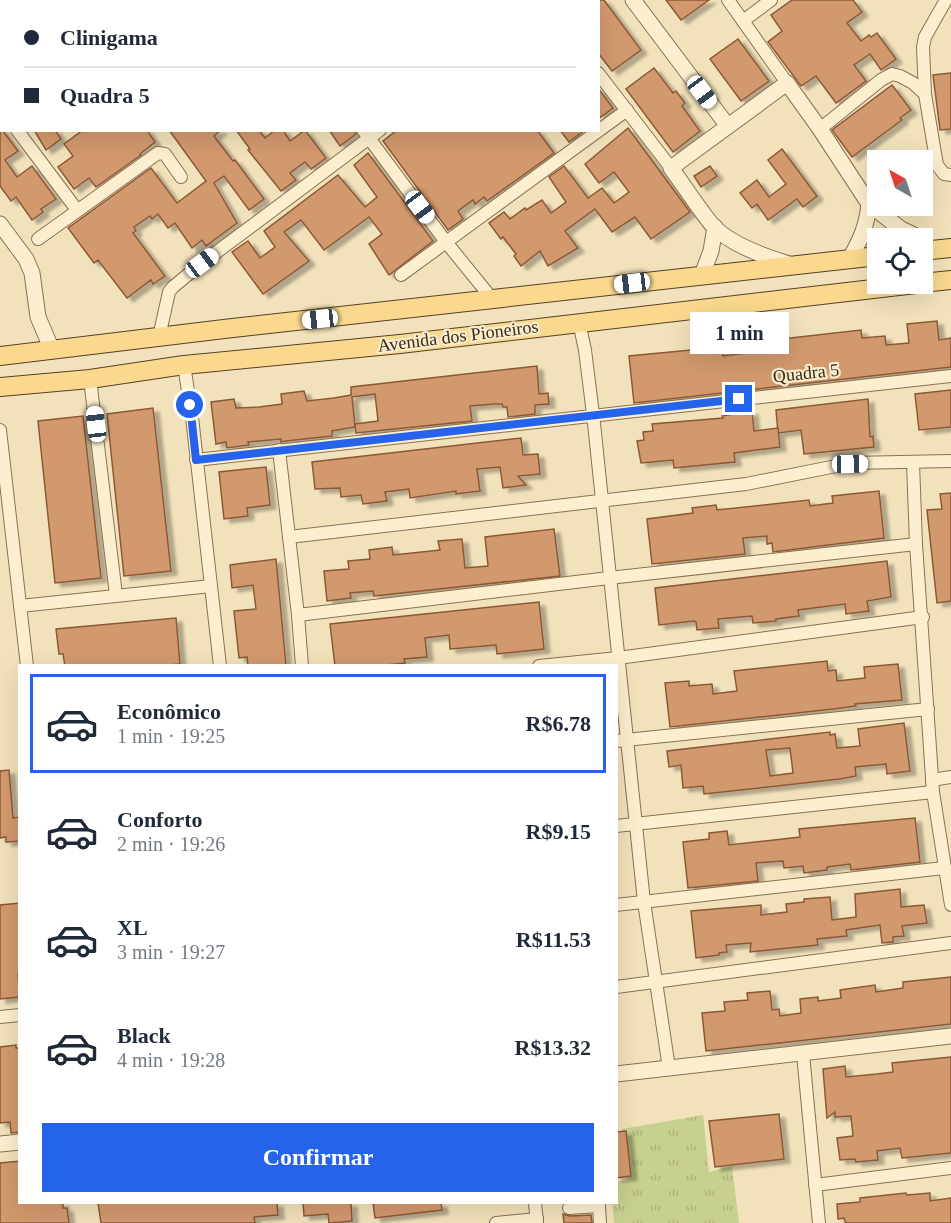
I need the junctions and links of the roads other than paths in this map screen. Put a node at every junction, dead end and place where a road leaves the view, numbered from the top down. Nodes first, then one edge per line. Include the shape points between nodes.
1 (633, 0) edge
2 (728, 0) edge
3 (771, 0) edge
4 (946, 0) edge
5 (743, 21) junction
6 (600, 76) edge
7 (787, 83) junction
8 (925, 94) junction
9 (627, 110) junction
10 (727, 125) junction
11 (820, 129) junction
12 (600, 130) edge
13 (18, 132) edge
14 (597, 132) edge
15 (366, 134) edge
16 (671, 168) junction
17 (951, 175) edge
18 (181, 177) dead end
19 (867, 202) edge
20 (77, 210) junction
21 (867, 216) edge
22 (884, 216) edge
23 (0, 224) edge
24 (715, 227) junction
25 (900, 228) edge
26 (38, 239) dead end
27 (446, 242) junction
28 (933, 243) edge
29 (949, 248) edge
30 (933, 250) edge
31 (849, 260) junction
32 (867, 262) edge
33 (795, 266) junction
34 (702, 274) junction
35 (401, 275) dead end
36 (951, 280) edge
37 (933, 282) edge
38 (867, 287) edge
39 (864, 289) junction
40 (867, 289) edge
41 (493, 300) junction
42 (388, 311) junction
43 (38, 317) junction
44 (579, 322) junction
45 (224, 329) junction
46 (159, 337) junction
47 (400, 344) junction
48 (52, 350) junction
49 (31, 353) junction
50 (0, 357) edge
51 (225, 360) junction
52 (184, 365) junction
53 (951, 376) edge
54 (90, 379) junction
55 (0, 387) edge
56 (593, 414) junction
57 (0, 430) edge
58 (279, 450) junction
59 (196, 460) junction
60 (951, 461) edge
61 (913, 463) junction
62 (3, 487) edge
63 (601, 500) junction
64 (289, 537) junction
65 (916, 544) junction
66 (609, 578) junction
67 (211, 586) junction
68 (116, 595) junction
69 (20, 606) junction
70 (298, 615) junction
71 (922, 617) junction
72 (618, 658) junction
73 (27, 664) edge
74 (220, 664) edge
75 (302, 664) edge
76 (559, 664) edge
77 (928, 709) junction
78 (622, 740) edge
79 (951, 777) edge
80 (933, 786) junction
81 (618, 826) edge
82 (636, 826) junction
83 (944, 868) junction
84 (644, 902) junction
85 (618, 905) edge
86 (951, 905) edge
87 (951, 944) edge
88 (655, 983) junction
89 (618, 987) edge
90 (18, 1015) edge
91 (0, 1017) edge
92 (951, 1036) edge
93 (803, 1054) junction
94 (669, 1068) junction
95 (618, 1074) edge
96 (18, 1142) edge
97 (0, 1144) edge
98 (951, 1168) edge
99 (815, 1185) junction
100 (535, 1204) edge
101 (569, 1208) dead end
102 (537, 1221) edge
103 (496, 1223) edge
104 (600, 1223) edge
105 (819, 1223) edge

1 - 10 street
2 - 5 street
3 - 5 street
4 - 8 street via 923,46
5 - 7 street
6 - 9 street
7 - 10 street
7 - 11 street
8 - 11 street via 913,83 892,74
8 - 17 street via 937,165 944,174
9 - 12 street
9 - 16 street
10 - 16 street
11 - 19 street
13 - 20 street
14 - 27 street
15 - 27 street
15 - 46 street via 173,287
16 - 24 street
18 - 20 street via 165,154 158,153
20 - 26 street
21 - 31 street via 861,240
22 - 25 street
23 - 43 street via 32,273
24 - 33 street via 747,248
24 - 34 street
27 - 35 street
27 - 41 street
28 - 29 street
29 - 30 main road
31 - 32 main road, Avenida dos Pioneiros
31 - 33 main road, Avenida dos Pioneiros
33 - 34 main road, Avenida dos Pioneiros
34 - 41 main road, Avenida dos Pioneiros
36 - 37 main road
38 - 39 main road
39 - 40 main road, Avenida dos Pioneiros
39 - 44 main road, Avenida dos Pioneiros
41 - 42 main road, Avenida dos Pioneiros
42 - 45 main road, Avenida dos Pioneiros
42 - 47 main road via 381,322 382,333 386,340
43 - 48 street
43 - 49 street
44 - 47 main road, Avenida dos Pioneiros
44 - 56 street
45 - 46 main road, Avenida dos Pioneiros
45 - 51 main road via 240,336 241,342 240,350
46 - 48 main road, Avenida dos Pioneiros
47 - 51 main road, Avenida dos Pioneiros
48 - 49 main road, Avenida dos Pioneiros
49 - 50 main road, Avenida dos Pioneiros
51 - 52 main road, Avenida dos Pioneiros
52 - 54 main road, Avenida dos Pioneiros
52 - 59 street
53 - 56 street, Quadra 5
54 - 55 main road, Avenida dos Pioneiros
54 - 68 street
56 - 58 street, Quadra 5
56 - 63 street
57 - 62 street
58 - 59 street, Quadra 5
58 - 64 street
59 - 67 street
60 - 61 street
61 - 63 street via 850,464 746,484
61 - 65 street
62 - 69 street
63 - 64 street
63 - 66 street
64 - 70 street
65 - 66 street
65 - 71 street
66 - 70 street
66 - 72 street
67 - 68 street
67 - 74 street
68 - 69 street
69 - 73 street
70 - 75 street
71 - 72 street
71 - 77 street
72 - 76 street
72 - 78 street
77 - 78 street
77 - 80 street
78 - 82 street
79 - 80 street
80 - 82 street
80 - 83 street
81 - 82 street
82 - 84 street
83 - 84 street
83 - 86 street
84 - 85 street
84 - 88 street
87 - 88 street
88 - 89 street
88 - 94 street
90 - 91 street
92 - 93 street
93 - 94 street
93 - 99 street
94 - 95 street
96 - 97 street
98 - 99 street
99 - 105 street
100 - 102 street
101 - 104 street via 599,1206
102 - 103 street

